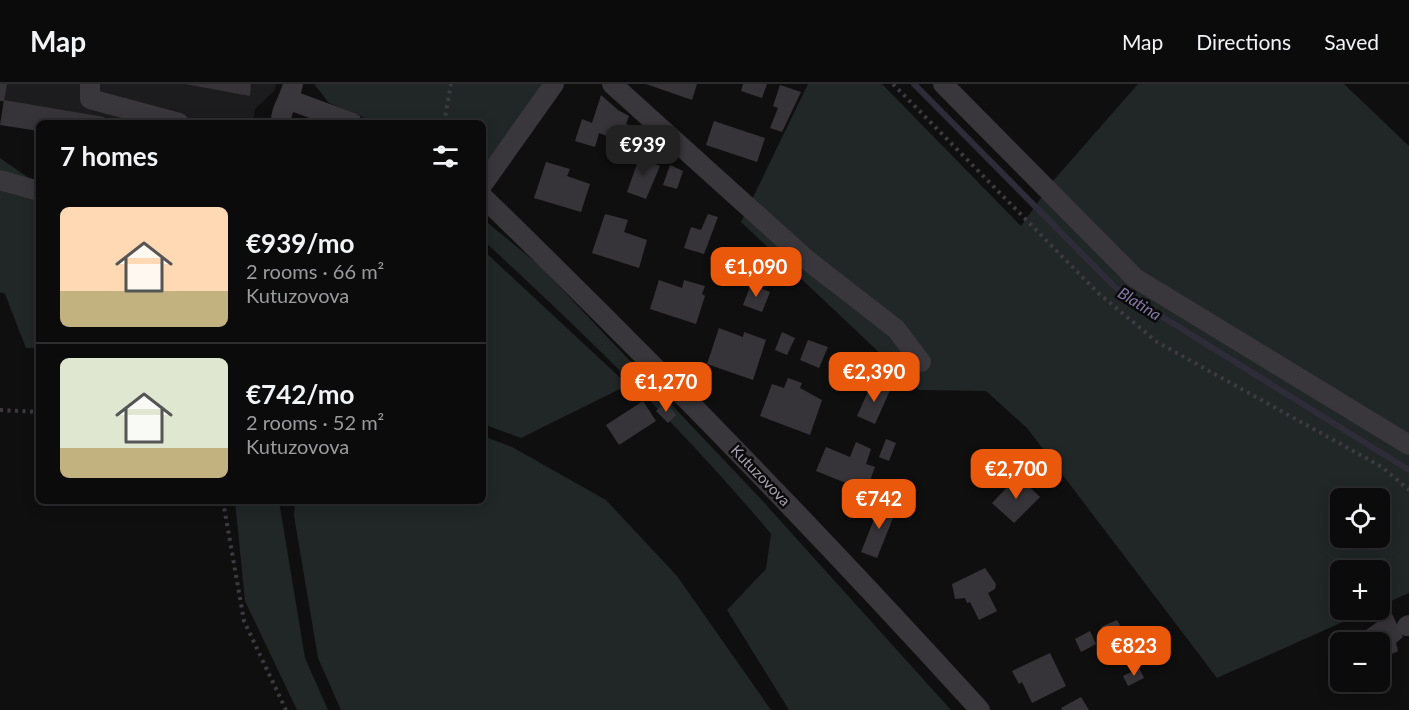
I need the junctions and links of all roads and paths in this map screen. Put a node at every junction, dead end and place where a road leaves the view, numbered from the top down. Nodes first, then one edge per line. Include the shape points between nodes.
1 (90, 84) edge
2 (451, 84) edge
3 (554, 84) edge
4 (612, 84) edge
5 (943, 84) edge
6 (291, 92) edge
7 (168, 120) edge
8 (281, 120) edge
9 (346, 120) edge
10 (445, 120) edge
11 (0, 180) edge
12 (486, 180) edge
13 (36, 190) edge
14 (486, 200) edge
15 (921, 362) dead end
16 (0, 410) edge
17 (36, 411) edge
18 (1409, 446) edge
19 (224, 504) edge
20 (286, 710) edge
21 (980, 710) edge

1 - 7 street via 90,99
2 - 10 path
3 - 12 street
4 - 15 street via 806,259 896,329
5 - 18 street via 1135,278
6 - 8 street via 280,113
6 - 9 street
11 - 13 street
14 - 21 street, Kutuzovova via 620,330 865,583
16 - 17 path
19 - 20 path via 244,621

